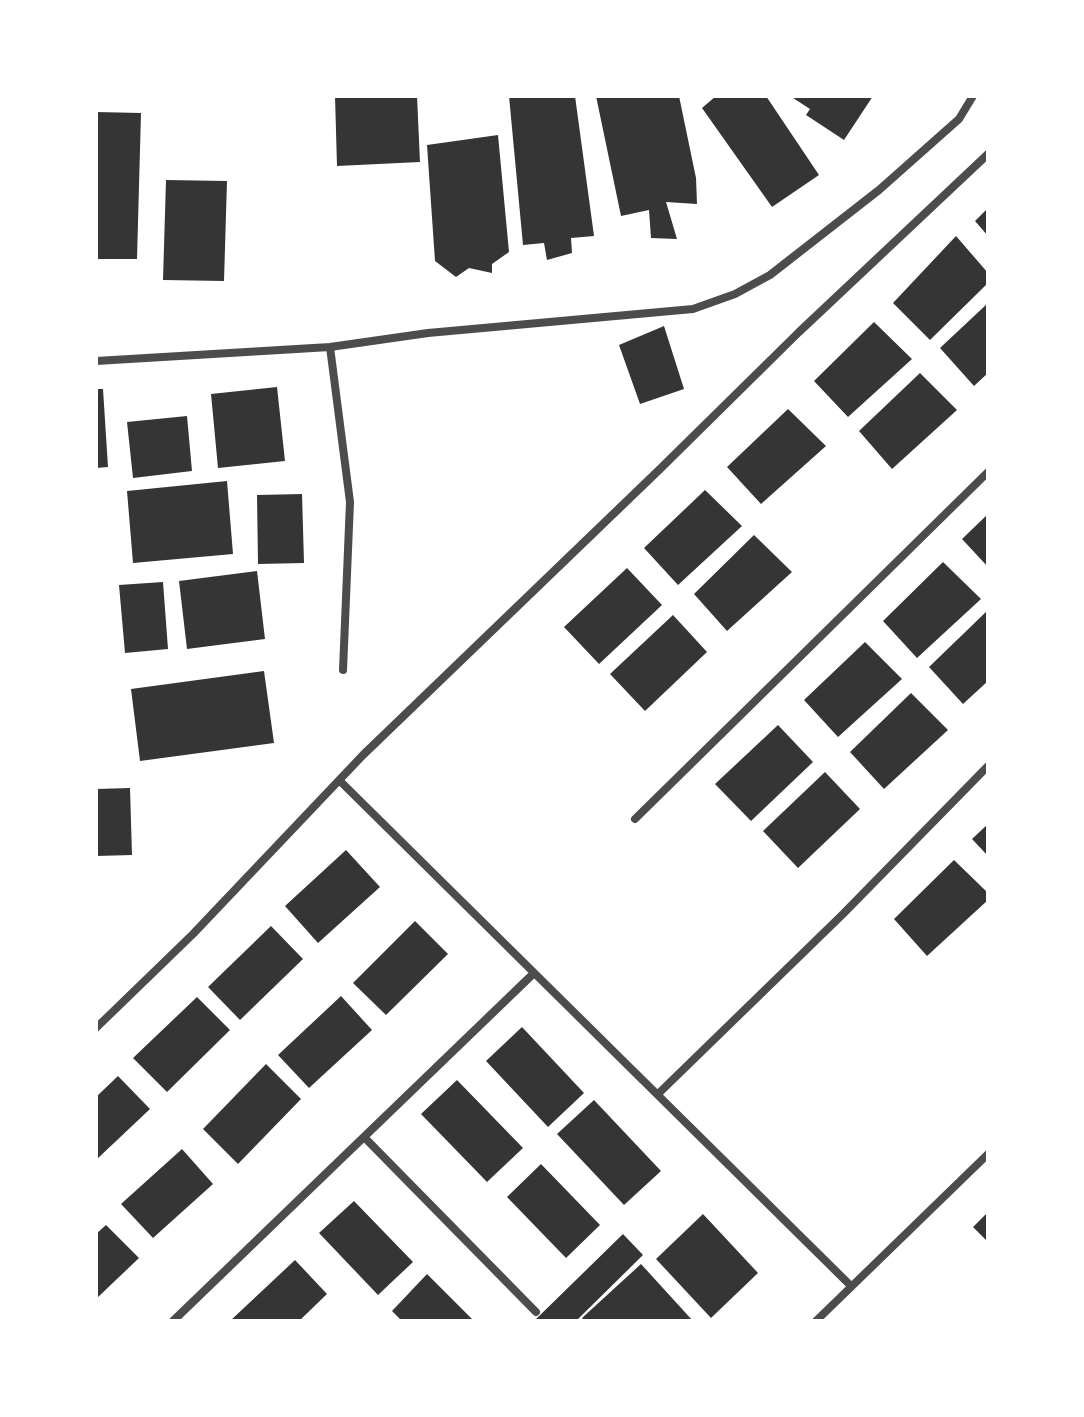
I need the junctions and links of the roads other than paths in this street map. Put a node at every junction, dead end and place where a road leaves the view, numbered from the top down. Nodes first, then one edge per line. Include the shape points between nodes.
1 (973, 96) edge
2 (988, 154) edge
3 (330, 347) junction
4 (96, 361) edge
5 (988, 472) edge
6 (343, 670) dead end
7 (988, 766) edge
8 (340, 781) junction
9 (635, 819) dead end
10 (533, 974) junction
11 (96, 1028) edge
12 (658, 1094) junction
13 (364, 1137) junction
14 (988, 1154) edge
15 (851, 1286) junction
16 (536, 1312) dead end
17 (173, 1321) edge
18 (816, 1321) edge

1 - 3 street via 959,119 879,190 770,275 735,294 693,309
2 - 8 street
3 - 4 street
3 - 6 street via 350,502
5 - 9 street
7 - 12 street
8 - 10 street
8 - 11 street
10 - 12 street
10 - 13 street
12 - 15 street
13 - 16 street
13 - 17 street
14 - 15 street
15 - 18 street

